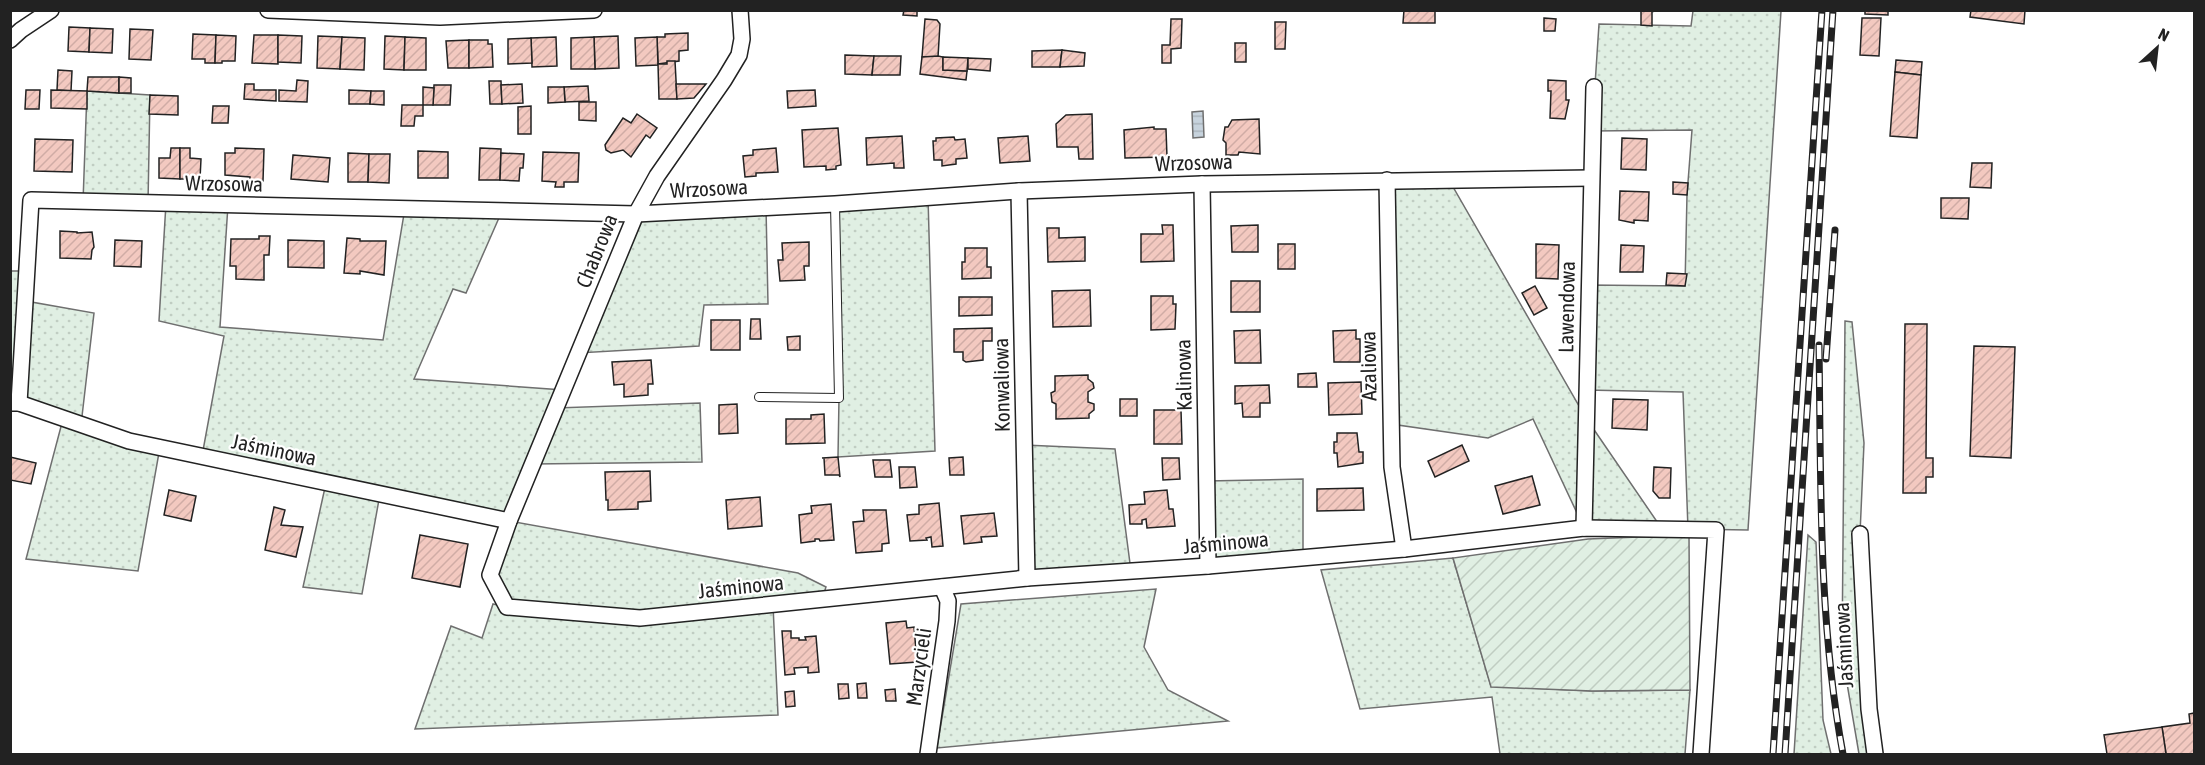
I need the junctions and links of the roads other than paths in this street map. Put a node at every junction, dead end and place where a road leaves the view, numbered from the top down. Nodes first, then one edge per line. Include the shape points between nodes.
1 (51, 10) edge
2 (268, 10) edge
3 (594, 10) edge
4 (740, 10) edge
5 (576, 11) edge
6 (409, 13) edge
7 (10, 40) edge
8 (1594, 87) dead end
9 (1591, 178) junction
10 (1387, 180) junction
11 (1202, 183) junction
12 (1019, 191) junction
13 (835, 204) junction
14 (636, 214) junction
15 (759, 397) dead end
16 (15, 403) edge
17 (509, 521) junction
18 (1584, 528) junction
19 (1860, 534) dead end
20 (1404, 549) junction
21 (1208, 566) junction
22 (1027, 578) junction
23 (942, 587) junction
24 (928, 754) edge
25 (1701, 754) edge
26 (1875, 754) edge

1 - 7 street
2 - 6 street
3 - 5 street
4 - 14 street, Chabrowa via 739,55 657,176
5 - 6 street via 440,17
8 - 9 street, Lawendowa
9 - 10 street, Wrzosowa
9 - 18 street, Lawendowa
10 - 11 street, Wrzosowa
10 - 20 street, Azaliowa via 1392,467
11 - 12 street, Wrzosowa
11 - 21 street, Kalinowa
12 - 13 street, Wrzosowa
12 - 22 street, Konwaliowa
13 - 14 street, Wrzosowa
13 - 15 lane via 839,398
14 - 16 street, Wrzosowa via 32,200
14 - 17 street, Chabrowa
16 - 17 street, Jaśminowa via 129,441
17 - 23 street, Jaśminowa via 490,574 507,607 640,618
18 - 20 street, Jaśminowa
18 - 25 street, Jaśminowa via 1716,530
19 - 26 street, Jaśminowa
20 - 21 street, Jaśminowa
21 - 22 street, Jaśminowa
22 - 23 street, Jaśminowa
23 - 24 street, Marzycieli via 948,602 947,621

